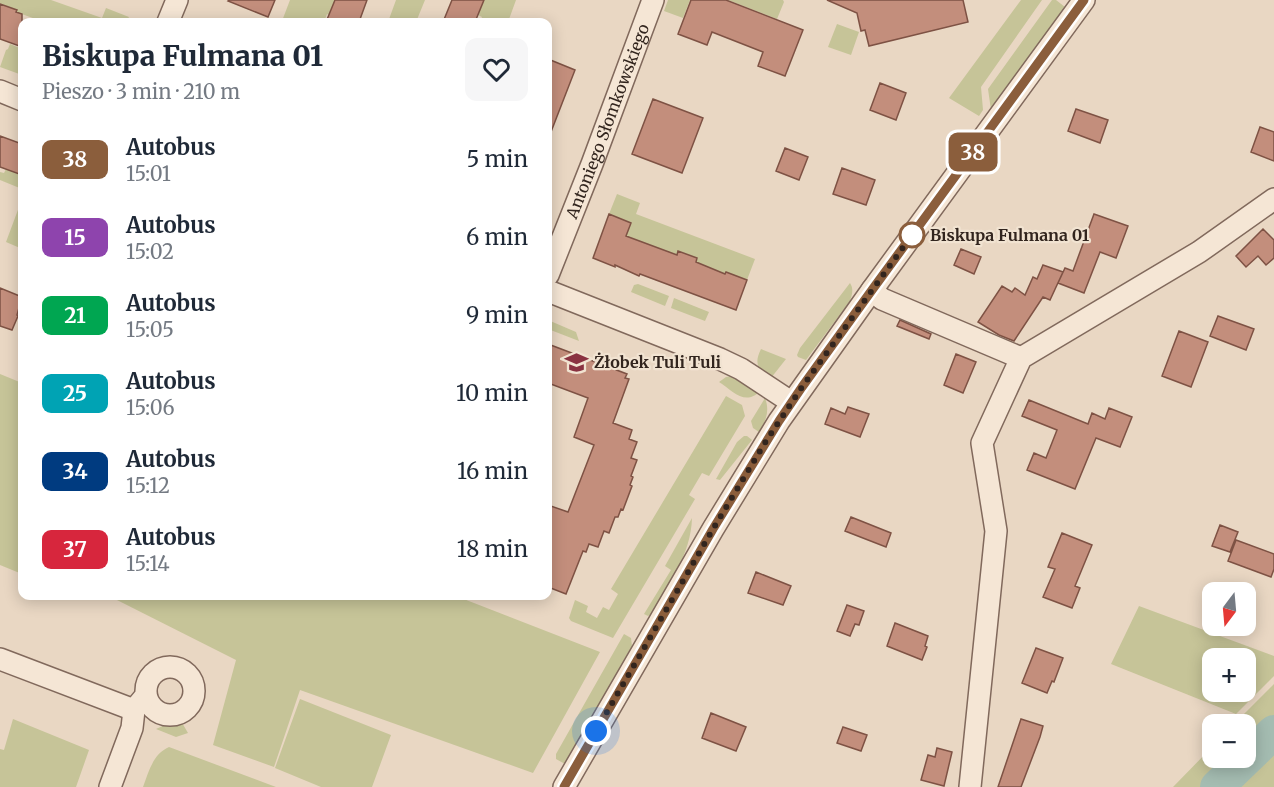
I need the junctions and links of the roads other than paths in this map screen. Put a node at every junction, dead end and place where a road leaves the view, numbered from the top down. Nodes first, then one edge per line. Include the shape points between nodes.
1 (177, 0) edge
2 (652, 0) edge
3 (1084, 0) edge
4 (170, 18) edge
5 (0, 91) edge
6 (18, 98) edge
7 (1274, 199) edge
8 (552, 265) edge
9 (872, 290) junction
10 (552, 293) edge
11 (1021, 358) junction
12 (791, 402) junction
13 (0, 658) edge
14 (138, 711) junction
15 (160, 713) junction
16 (110, 787) edge
17 (564, 787) edge
18 (970, 787) edge

1 - 4 street
2 - 8 street, Antoniego Słomkowskiego
3 - 9 street
5 - 6 street
7 - 11 street via 1199,252
9 - 11 street via 882,299
9 - 12 street
10 - 12 street via 720,359
11 - 18 street via 982,443 996,531
12 - 17 street
13 - 14 street
14 - 15 street
14 - 15 street via 149,702
14 - 15 street via 152,675 164,668 177,668 192,682 191,703 174,715
14 - 16 street

